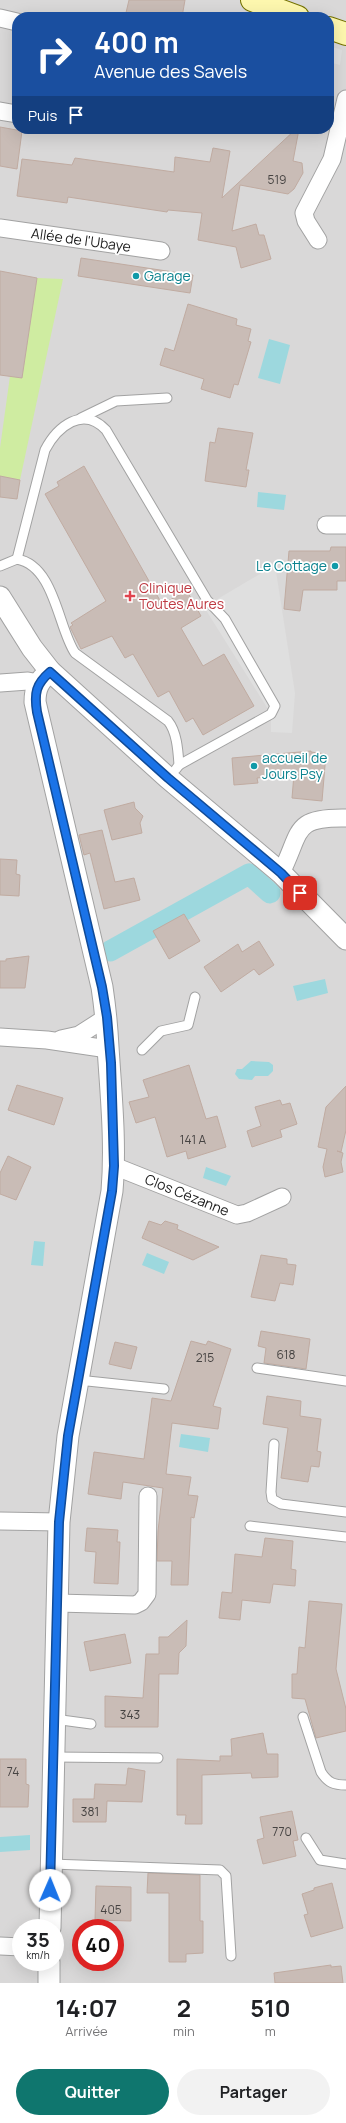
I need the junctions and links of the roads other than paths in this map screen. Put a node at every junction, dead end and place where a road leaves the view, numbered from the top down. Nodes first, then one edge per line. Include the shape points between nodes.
1 (261, 8) edge
2 (277, 12) edge
3 (0, 18) edge
4 (12, 21) edge
5 (334, 30) edge
6 (346, 34) edge
7 (346, 99) edge
8 (0, 111) edge
9 (12, 113) edge
10 (0, 228) edge
11 (318, 240) dead end
12 (161, 251) dead end
13 (166, 398) dead end
14 (78, 420) junction
15 (326, 525) dead end
16 (346, 525) edge
17 (17, 559) junction
18 (0, 566) edge
19 (0, 597) edge
20 (44, 677) junction
21 (0, 683) edge
22 (174, 772) junction
23 (346, 818) edge
24 (281, 873) junction
25 (346, 939) edge
26 (195, 997) dead end
27 (107, 1017) junction
28 (0, 1037) edge
29 (48, 1040) junction
30 (108, 1049) junction
31 (142, 1050) dead end
32 (114, 1166) junction
33 (282, 1197) dead end
34 (257, 1368) dead end
35 (78, 1380) junction
36 (346, 1381) edge
37 (164, 1389) dead end
38 (274, 1444) dead end
39 (148, 1496) dead end
40 (346, 1512) edge
41 (0, 1521) edge
42 (59, 1522) junction
43 (250, 1526) dead end
44 (346, 1537) edge
45 (57, 1603) junction
46 (303, 1717) dead end
47 (54, 1719) junction
48 (91, 1724) dead end
49 (53, 1757) junction
50 (158, 1758) dead end
51 (346, 1785) edge
52 (306, 1838) dead end
53 (51, 1864) junction
54 (346, 1864) edge
55 (50, 1919) edge
56 (0, 1946) edge
57 (12, 1947) edge
58 (231, 1956) dead end
59 (49, 1971) edge
60 (49, 1983) edge

1 - 2 main road
3 - 4 street
5 - 6 main road
7 - 11 street via 332,159 304,213
8 - 9 street
10 - 12 street, Allée de l'Ubaye
13 - 14 lane via 116,401
14 - 17 lane via 60,429 45,450
14 - 22 lane via 91,419 99,422 106,430 207,600 225,620 274,700 275,706 271,714
15 - 16 street
17 - 18 lane
17 - 22 lane via 29,564 49,587 75,653 162,715 171,725 177,746
19 - 20 street via 32,648
20 - 21 street
20 - 22 street
20 - 27 street via 35,695 37,712
22 - 24 street
23 - 24 street via 318,819 302,826
24 - 25 street
26 - 31 lane via 188,1025 161,1031
27 - 29 street via 79,1035
27 - 30 street
28 - 29 street
29 - 30 street
30 - 32 street via 111,1063
32 - 33 street, Clos Cézanne via 236,1215 248,1213
32 - 35 street via 112,1191
34 - 36 lane
35 - 37 lane
35 - 42 street via 68,1436
38 - 40 lane via 270,1492 272,1499 281,1504
39 - 45 street via 147,1594 141,1602 135,1605
41 - 42 street
42 - 45 street
43 - 44 lane
45 - 47 street
46 - 51 lane via 325,1779 331,1783
47 - 48 lane
47 - 49 street
49 - 50 lane
49 - 53 street
52 - 54 lane via 320,1860
53 - 55 street
53 - 58 lane via 220,1870 226,1876
56 - 57 street
59 - 60 street

